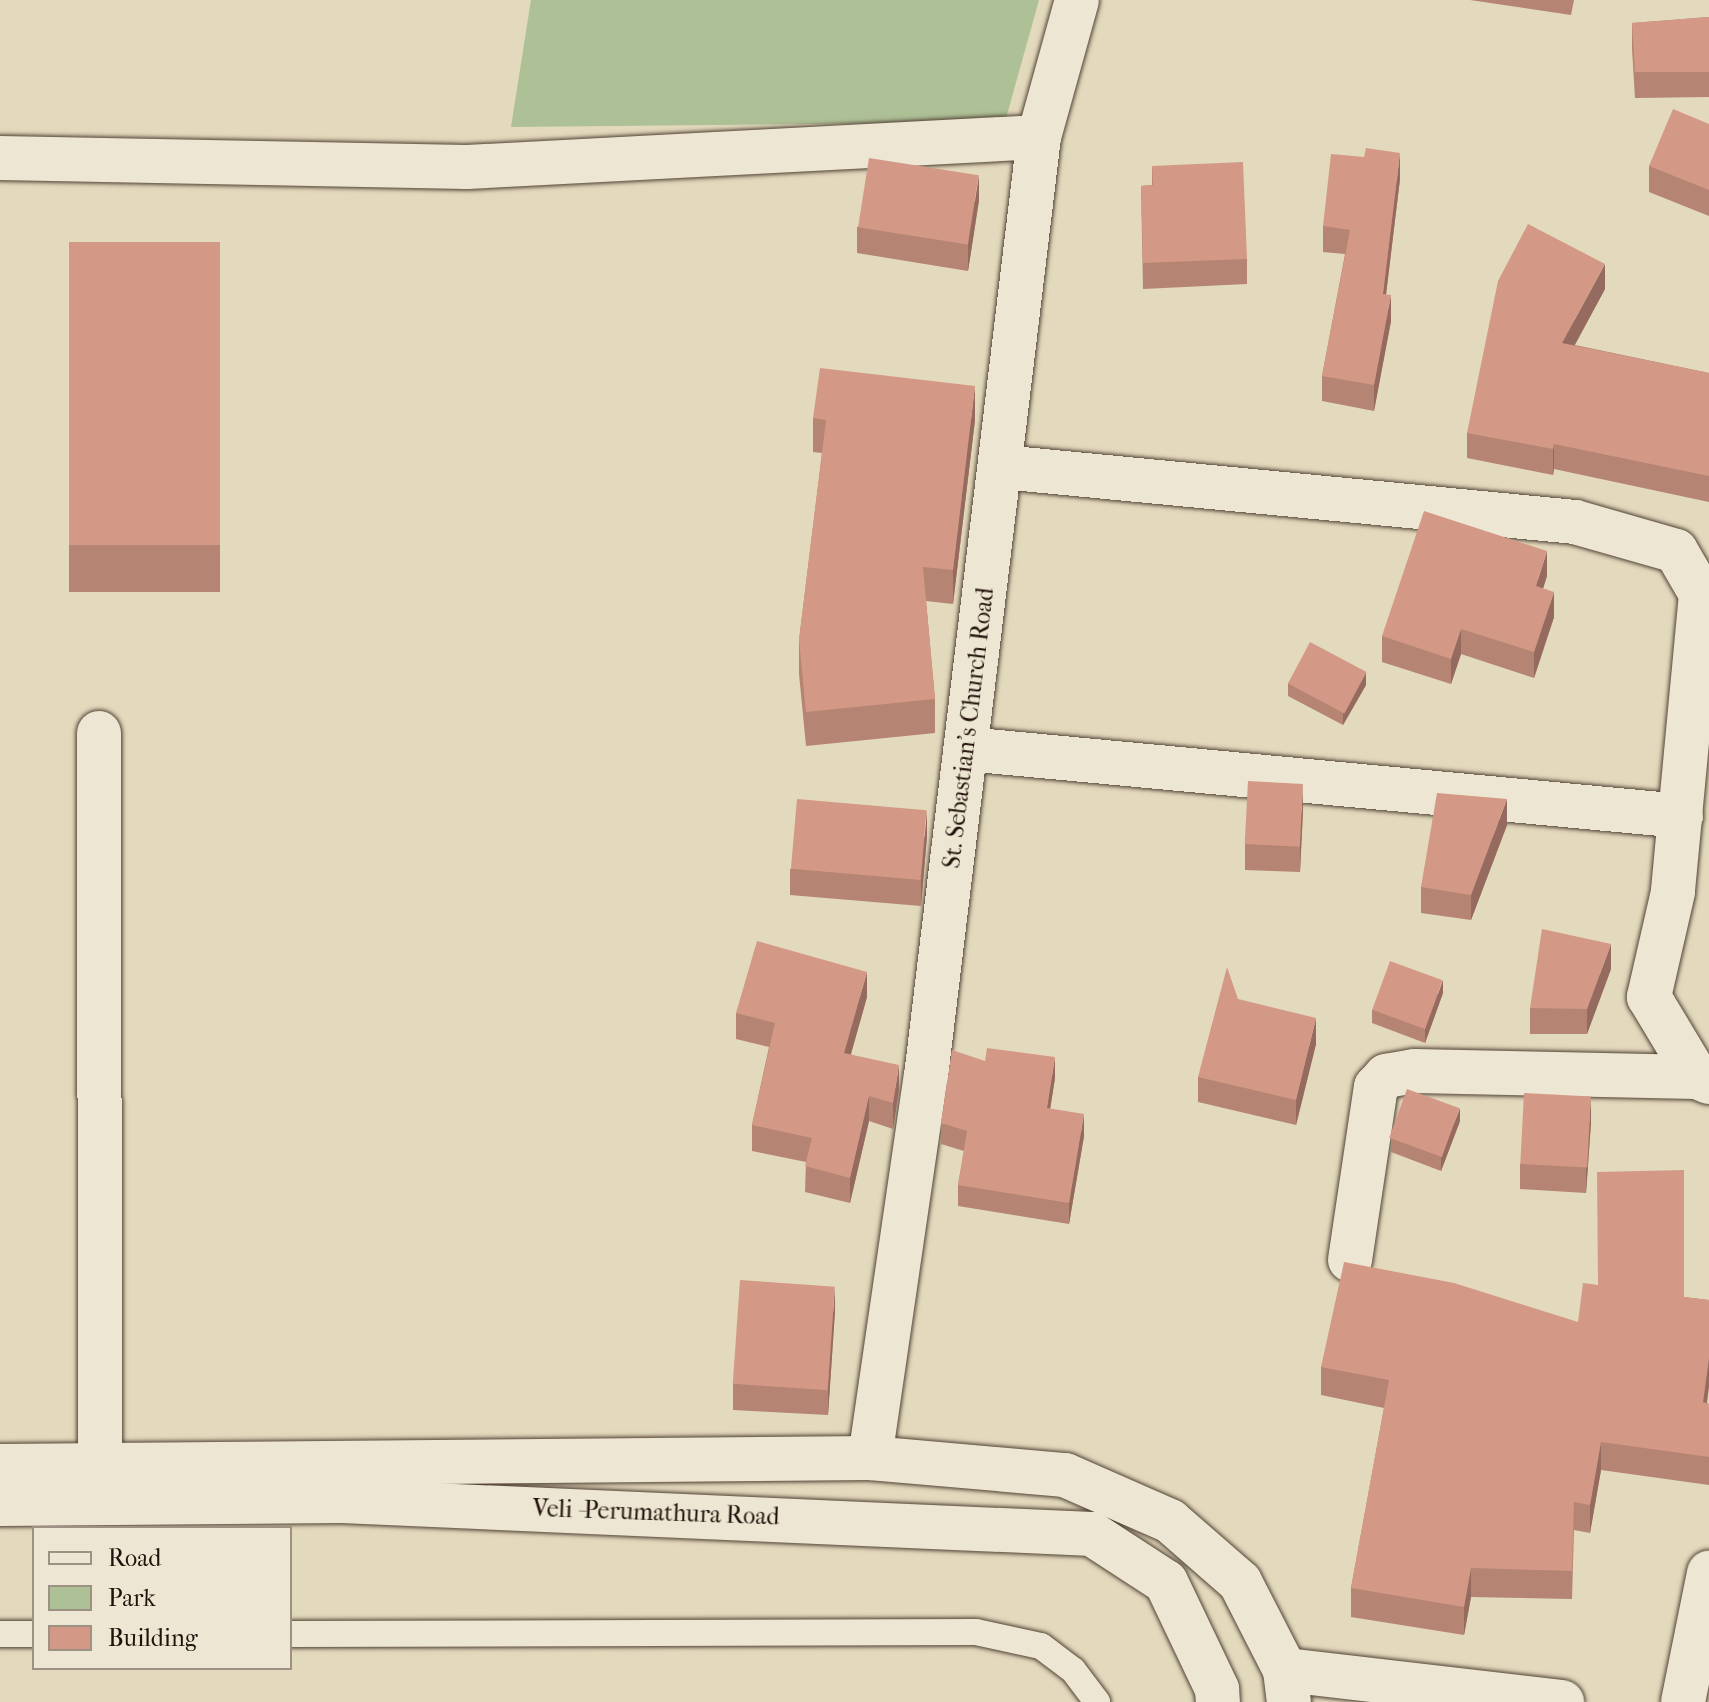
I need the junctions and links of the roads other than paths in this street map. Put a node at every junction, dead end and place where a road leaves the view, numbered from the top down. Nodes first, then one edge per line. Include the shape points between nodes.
1 (1077, 0) edge
2 (1039, 137) junction
3 (0, 158) edge
4 (1002, 467) junction
5 (99, 733) dead end
6 (966, 749) junction
7 (1681, 816) junction
8 (1703, 1080) edge
9 (1350, 1260) edge
10 (870, 1458) junction
11 (100, 1465) junction
12 (0, 1466) edge
13 (0, 1504) edge
14 (1709, 1573) edge
15 (0, 1634) edge
16 (32, 1634) edge
17 (292, 1634) edge
18 (1287, 1686) edge
19 (1097, 1702) edge
20 (1218, 1702) edge
21 (1562, 1702) edge
22 (1683, 1702) edge

1 - 2 street, St. Sebastian's Church Road
2 - 3 street via 467,167
2 - 4 street, St. Sebastian's Church Road
4 - 6 street, St. Sebastian's Church Road
4 - 7 street via 1575,522 1676,551 1701,594
5 - 11 street
6 - 7 street
6 - 10 street, St. Sebastian's Church Road via 926,1076
7 - 8 street via 1673,892 1649,997
8 - 9 street via 1414,1071 1386,1076 1376,1087
10 - 11 street
10 - 18 street via 1065,1475 1170,1521 1240,1582
11 - 12 street
13 - 20 street, Veli -Perumathura Road via 342,1501 1092,1534 1166,1582 1217,1689
14 - 22 street
15 - 16 lane
17 - 19 lane via 976,1632 1041,1646 1073,1670
18 - 21 street

